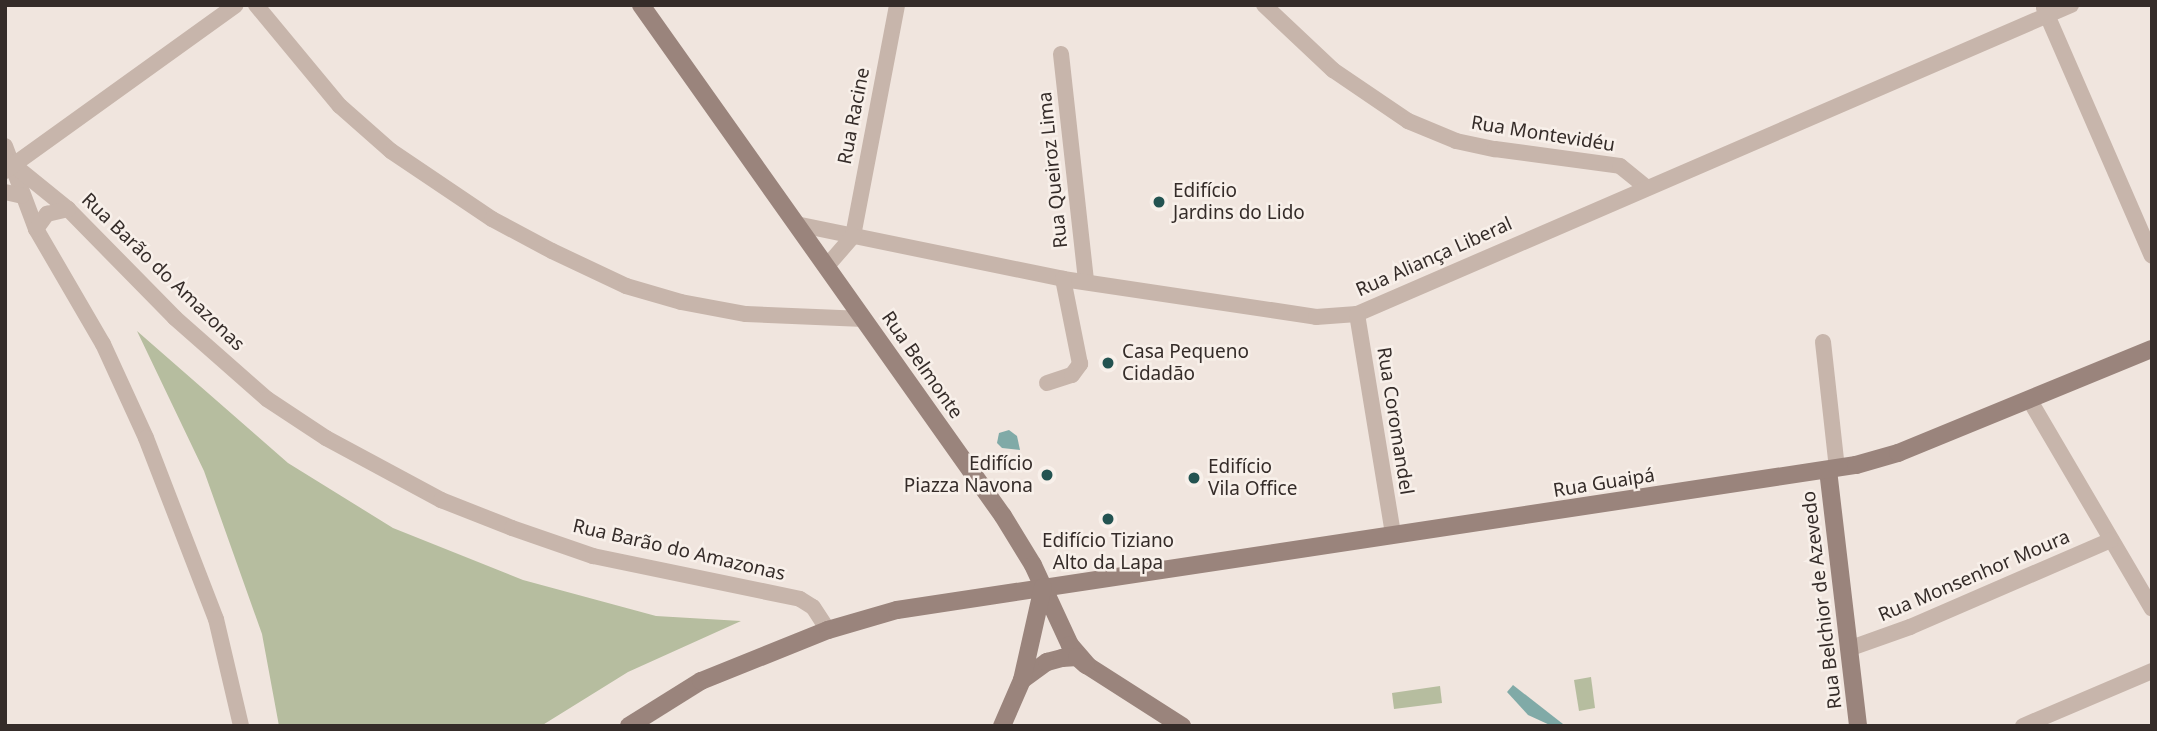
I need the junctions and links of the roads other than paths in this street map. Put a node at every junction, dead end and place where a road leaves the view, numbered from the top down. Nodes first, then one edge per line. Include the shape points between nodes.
1 (236, 5) edge
2 (256, 5) edge
3 (641, 5) edge
4 (897, 5) edge
5 (1264, 5) edge
6 (2071, 5) edge
7 (2045, 10) edge
8 (1061, 54) dead end
9 (5, 146) edge
10 (8, 165) edge
11 (1645, 186) junction
12 (5, 192) edge
13 (22, 196) junction
14 (68, 209) junction
15 (796, 224) junction
16 (36, 229) junction
17 (853, 236) junction
18 (2152, 256) edge
19 (827, 266) junction
20 (1063, 279) junction
21 (1086, 282) junction
22 (1357, 314) junction
23 (864, 319) junction
24 (1823, 342) dead end
25 (2152, 349) edge
26 (1047, 383) dead end
27 (2029, 399) junction
28 (1833, 469) junction
29 (1393, 534) junction
30 (2111, 540) junction
31 (1043, 587) junction
32 (2152, 608) edge
33 (828, 630) junction
34 (1851, 648) junction
35 (1088, 666) junction
36 (2152, 671) edge
37 (1022, 680) junction
38 (241, 726) edge
39 (629, 726) edge
40 (1002, 726) edge
41 (1182, 726) edge
42 (1858, 726) edge
43 (2023, 726) edge

1 - 10 street
2 - 23 street via 340,106 391,151 492,219 552,251 626,286 681,302 746,314
3 - 15 main road, Rua Belmonte
4 - 17 street, Rua Racine
5 - 11 street, Rua Montevidéu via 1333,70 1408,121 1456,141 1620,166
6 - 7 street, Rua Aliança Liberal
7 - 11 street, Rua Aliança Liberal via 1922,69
7 - 18 street
8 - 21 street, Rua Queiroz Lima
9 - 10 street
10 - 13 street
10 - 14 street, Rua Barão do Amazonas
11 - 22 street, Rua Aliança Liberal
12 - 13 street
13 - 16 street
14 - 16 street via 47,214
14 - 33 street, Rua Barão do Amazonas via 166,310 267,399 391,473 441,500 593,556 800,599 813,607
15 - 17 street, Rua Aliança Liberal
15 - 19 main road, Rua Belmonte
16 - 38 street via 103,344 146,439 216,619
17 - 19 street
17 - 20 street, Rua Aliança Liberal
19 - 23 main road, Rua Belmonte
20 - 21 street, Rua Aliança Liberal
20 - 26 street via 1080,364 1072,375
21 - 22 street, Rua Aliança Liberal via 1316,317
22 - 29 street, Rua Coromandel
23 - 31 main road, Rua Belmonte via 1003,516
24 - 28 street
25 - 27 main road, Rua Guaipá
27 - 28 main road, Rua Guaipá via 1898,453
27 - 30 street
28 - 29 main road, Rua Guaipá
28 - 34 main road, Rua Belchior de Azevedo
29 - 31 main road, Rua Guaipá
30 - 32 street
30 - 34 street, Rua Monsenhor Moura
31 - 33 main road, Rua Guaipá via 897,610
31 - 35 main road, Rua Belmonte via 1057,623
31 - 37 main road
33 - 39 main road, Rua Guaipá via 701,681
34 - 42 main road, Rua Belchior de Azevedo
35 - 37 main road via 1077,657 1062,658 1047,662
35 - 41 main road, Rua Belmonte
36 - 43 street
37 - 40 main road

